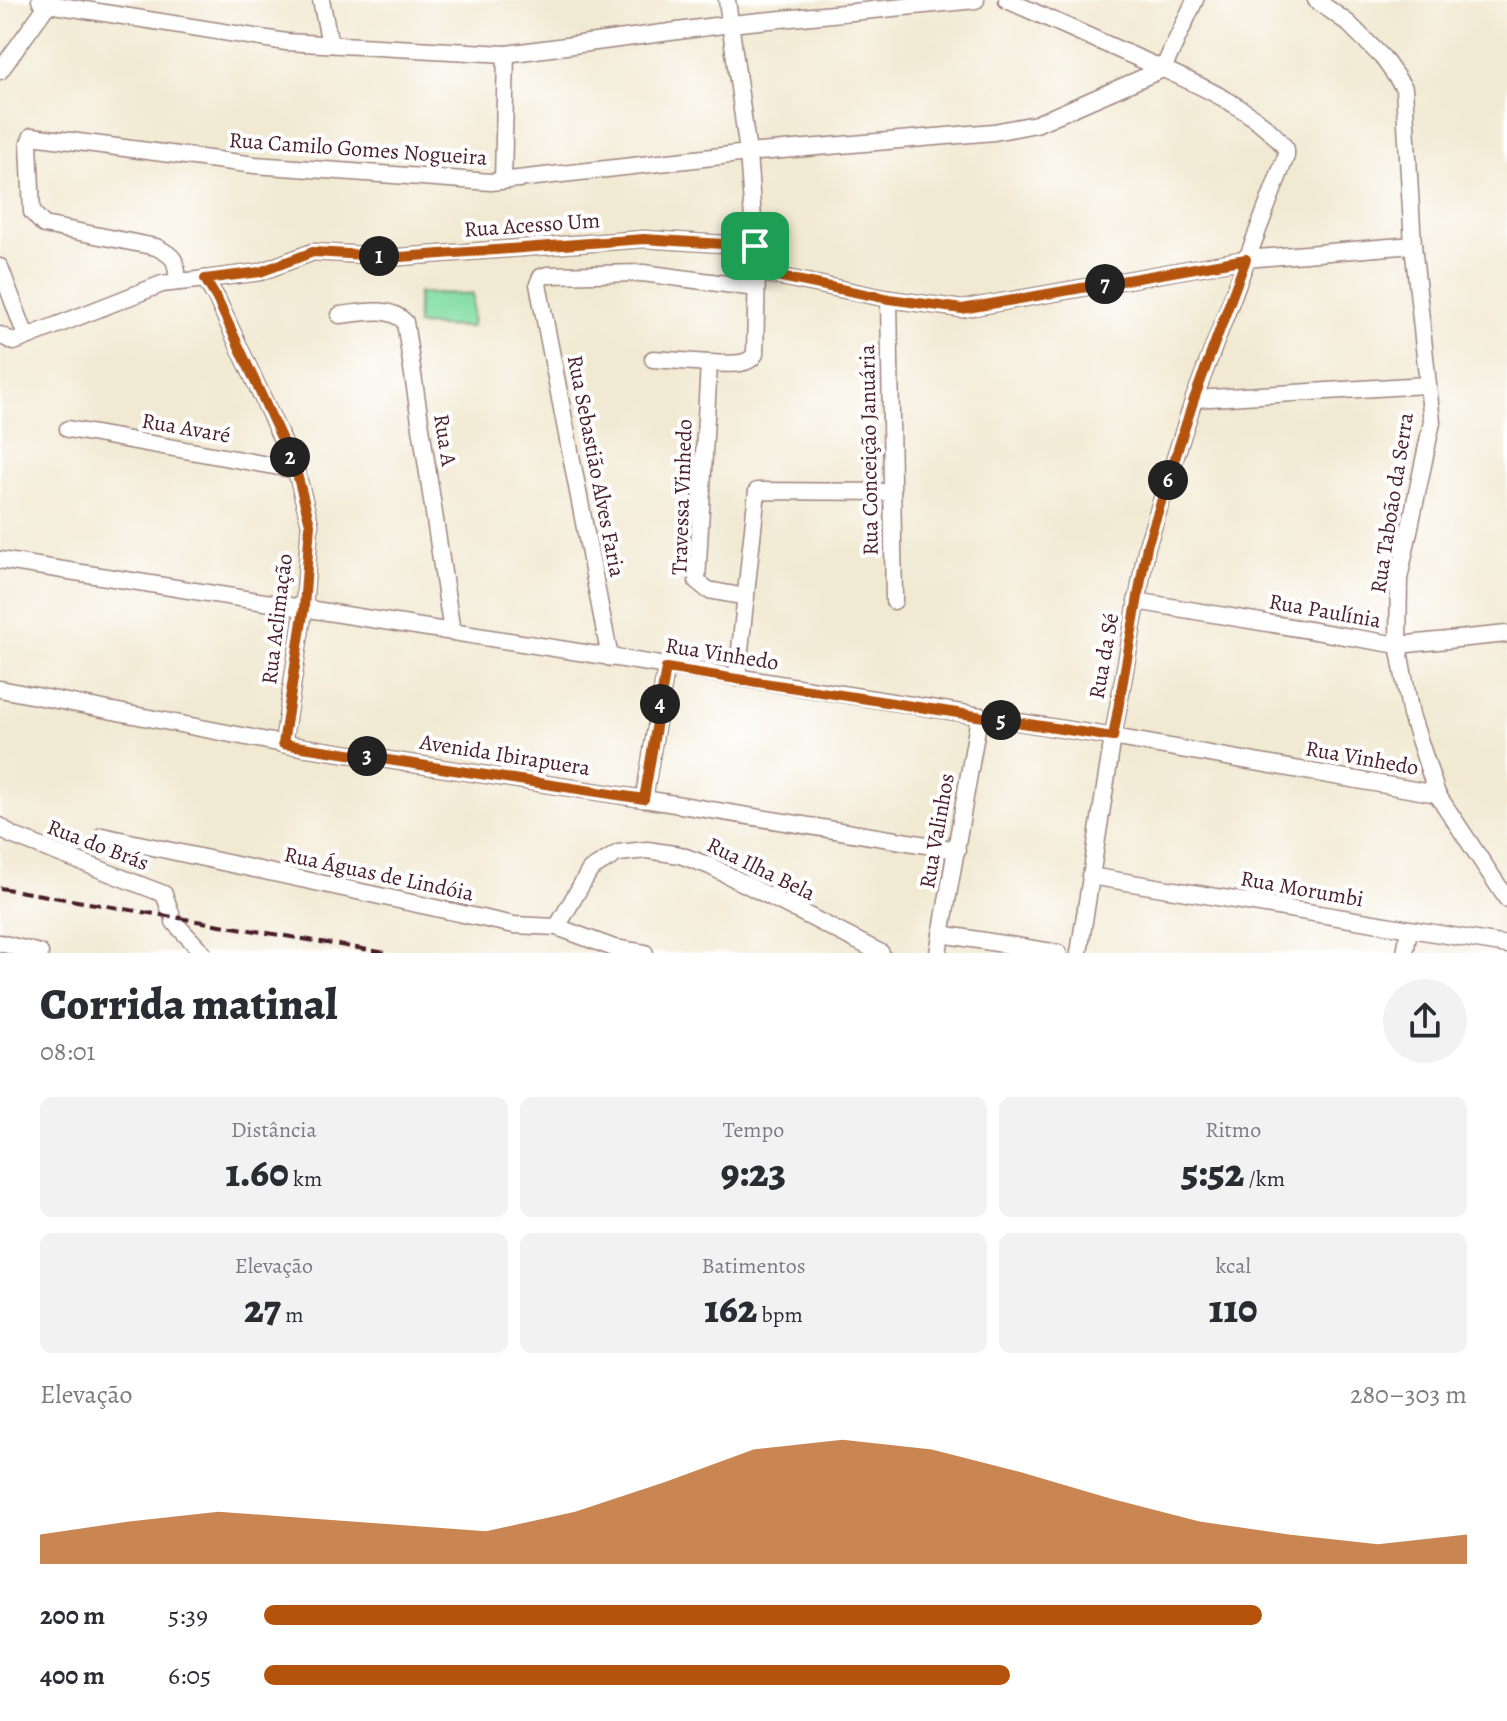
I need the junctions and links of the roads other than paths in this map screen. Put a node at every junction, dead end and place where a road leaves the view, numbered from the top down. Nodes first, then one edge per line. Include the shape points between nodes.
1 (321, 0) edge
2 (727, 0) edge
3 (976, 0) edge
4 (1007, 0) edge
5 (1195, 0) edge
6 (1316, 0) edge
7 (44, 2) edge
8 (730, 24) junction
9 (330, 44) junction
10 (506, 54) junction
11 (1163, 69) junction
12 (0, 71) edge
13 (748, 153) junction
14 (503, 180) junction
15 (1413, 245) junction
16 (755, 246) junction
17 (1246, 259) junction
18 (0, 267) edge
19 (205, 279) junction
20 (756, 280) junction
21 (178, 282) junction
22 (889, 299) junction
23 (340, 315) dead end
24 (0, 335) edge
25 (26, 336) junction
26 (653, 359) dead end
27 (709, 363) junction
28 (1426, 385) junction
29 (1194, 399) junction
30 (68, 429) dead end
31 (296, 470) junction
32 (892, 492) junction
33 (0, 560) edge
34 (746, 597) junction
35 (894, 601) dead end
36 (1136, 601) junction
37 (304, 608) junction
38 (452, 632) junction
39 (1507, 634) edge
40 (1398, 645) junction
41 (610, 658) junction
42 (666, 668) junction
43 (737, 678) junction
44 (0, 689) edge
45 (979, 717) junction
46 (1113, 737) junction
47 (283, 744) junction
48 (1437, 794) junction
49 (644, 799) junction
50 (0, 826) edge
51 (102, 836) dead end
52 (957, 850) junction
53 (1090, 876) junction
54 (1507, 899) edge
55 (557, 927) junction
56 (1409, 930) junction
57 (941, 934) junction
58 (0, 943) edge
59 (1507, 945) edge
60 (40, 953) edge
61 (203, 953) edge
62 (645, 953) edge
63 (881, 953) edge
64 (938, 953) edge
65 (1058, 953) edge
66 (1079, 953) edge
67 (1405, 953) edge

1 - 9 street
2 - 8 street
3 - 8 street
4 - 11 street
5 - 11 street
6 - 15 street, Rua Taboão da Serra via 1348,23 1404,88
7 - 9 street via 286,42
7 - 12 street
8 - 10 street
8 - 13 street
9 - 10 street
10 - 14 street
11 - 13 street, Rua Camilo Gomes Nogueira via 1036,124 1008,130
11 - 17 street, Rua da Sé via 1229,102 1286,149
13 - 14 street, Rua Camilo Gomes Nogueira
13 - 16 street
14 - 21 street, Rua Camilo Gomes Nogueira via 255,165 32,136 32,212 44,225 156,247 177,262
15 - 17 street
15 - 28 street, Rua Taboão da Serra
16 - 19 street, Rua Acesso Um via 644,239 400,257 313,252 260,272
16 - 20 street
17 - 22 street via 962,309
17 - 29 street, Rua da Sé
18 - 25 street
19 - 21 street
19 - 31 street, Rua Aclimação
20 - 22 street
20 - 27 street via 753,359
20 - 41 street, Rua Sebastião Alves Faria via 643,273 547,275 538,284
21 - 25 street
22 - 32 street, Rua Conceição Januária
23 - 38 street, Rua A via 388,311 405,322
24 - 25 street via 14,342
26 - 27 street
27 - 34 street, Travessa Vinhedo via 697,581 708,590
28 - 29 street
28 - 40 street, Rua Taboão da Serra via 1432,422 1399,579
29 - 36 street, Rua da Sé via 1147,546
30 - 31 street, Rua Avaré
31 - 37 street, Rua Aclimação via 310,524
32 - 34 street via 760,489
32 - 35 street, Rua Conceição Januária
33 - 37 street, Rua Vinhedo
34 - 43 street
36 - 40 street, Rua Paulínia
36 - 46 street, Rua da Sé
37 - 38 street, Rua Vinhedo
37 - 47 street, Rua Aclimação
38 - 41 street, Rua Vinhedo
39 - 40 street, Rua Paulínia
40 - 48 street, Rua Taboão da Serra via 1411,715
41 - 42 street, Rua Vinhedo
42 - 43 street, Rua Vinhedo
42 - 49 street
43 - 45 street, Rua Vinhedo
44 - 47 street, Avenida Ibirapuera
45 - 46 street, Rua Vinhedo
45 - 52 street, Rua Valinhos
46 - 48 street, Rua Vinhedo
46 - 53 street, Rua da Sé
47 - 49 street, Avenida Ibirapuera
48 - 54 street, Rua Taboão da Serra
49 - 52 street, Avenida Ibirapuera
50 - 61 street, Rua do Brás via 11,835 164,894 173,917
51 - 55 street, Rua Águas de Lindóia via 514,925
52 - 57 street, Rua Valinhos
53 - 56 street, Rua Morumbi
53 - 66 street, Rua da Sé
55 - 62 street, Rua Águas de Lindóia
55 - 63 street, Rua Ilha Bela via 590,870 618,853 647,850 710,866
56 - 59 street, Rua Morumbi
56 - 67 street
57 - 64 street, Rua Valinhos
57 - 65 street
58 - 60 street

